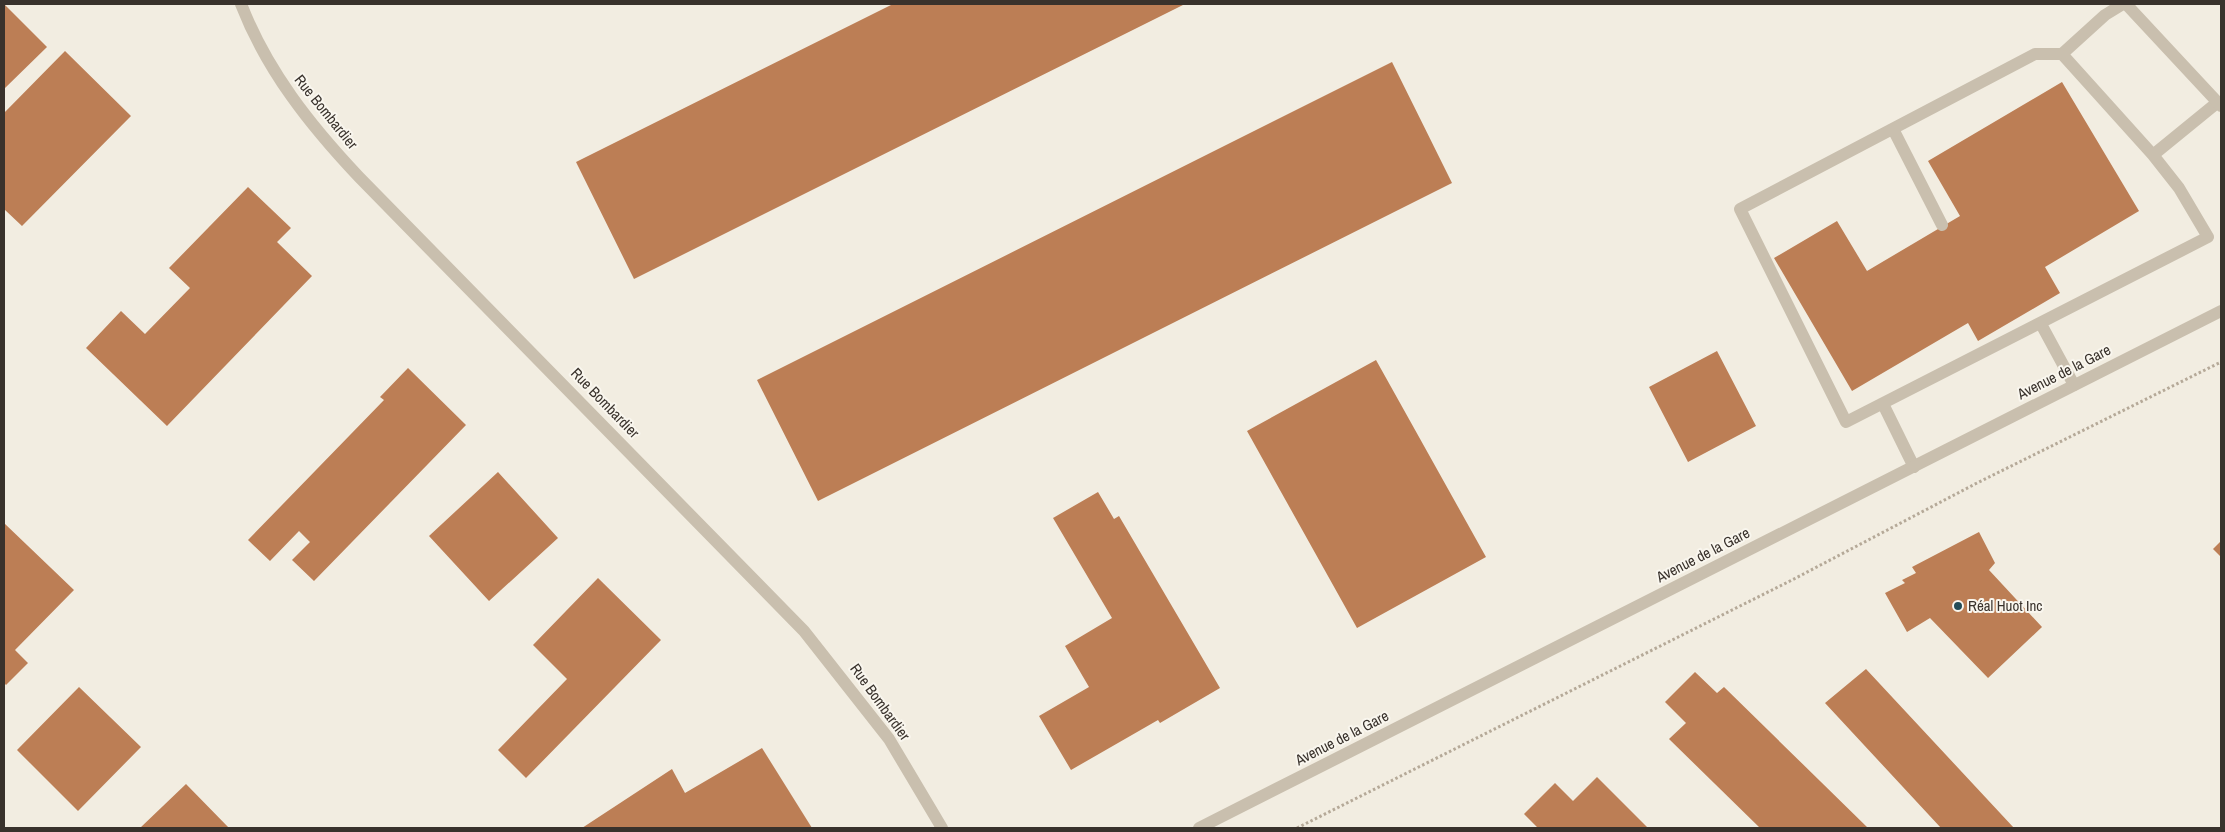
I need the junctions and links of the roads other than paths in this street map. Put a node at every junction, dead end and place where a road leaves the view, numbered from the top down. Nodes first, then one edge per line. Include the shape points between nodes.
1 (241, 4) edge
2 (2124, 4) edge
3 (2062, 54) junction
4 (2220, 104) edge
5 (1893, 129) junction
6 (2153, 155) junction
7 (1942, 225) dead end
8 (2221, 311) edge
9 (2041, 324) junction
10 (2074, 385) junction
11 (1883, 404) junction
12 (1914, 467) junction
13 (942, 828) edge
14 (1200, 828) edge

1 - 13 street, Rue Bombardier via 272,70 314,127 359,177 804,631 888,739
2 - 3 street via 2105,15
2 - 4 street
3 - 5 street via 2035,54
3 - 6 street
4 - 6 street
5 - 7 street
5 - 11 street via 1740,210 1846,422
6 - 9 street via 2179,188 2208,237
8 - 10 street, Avenue de la Gare
9 - 10 street
9 - 11 street
10 - 12 street, Avenue de la Gare
11 - 12 street
12 - 14 street, Avenue de la Gare

